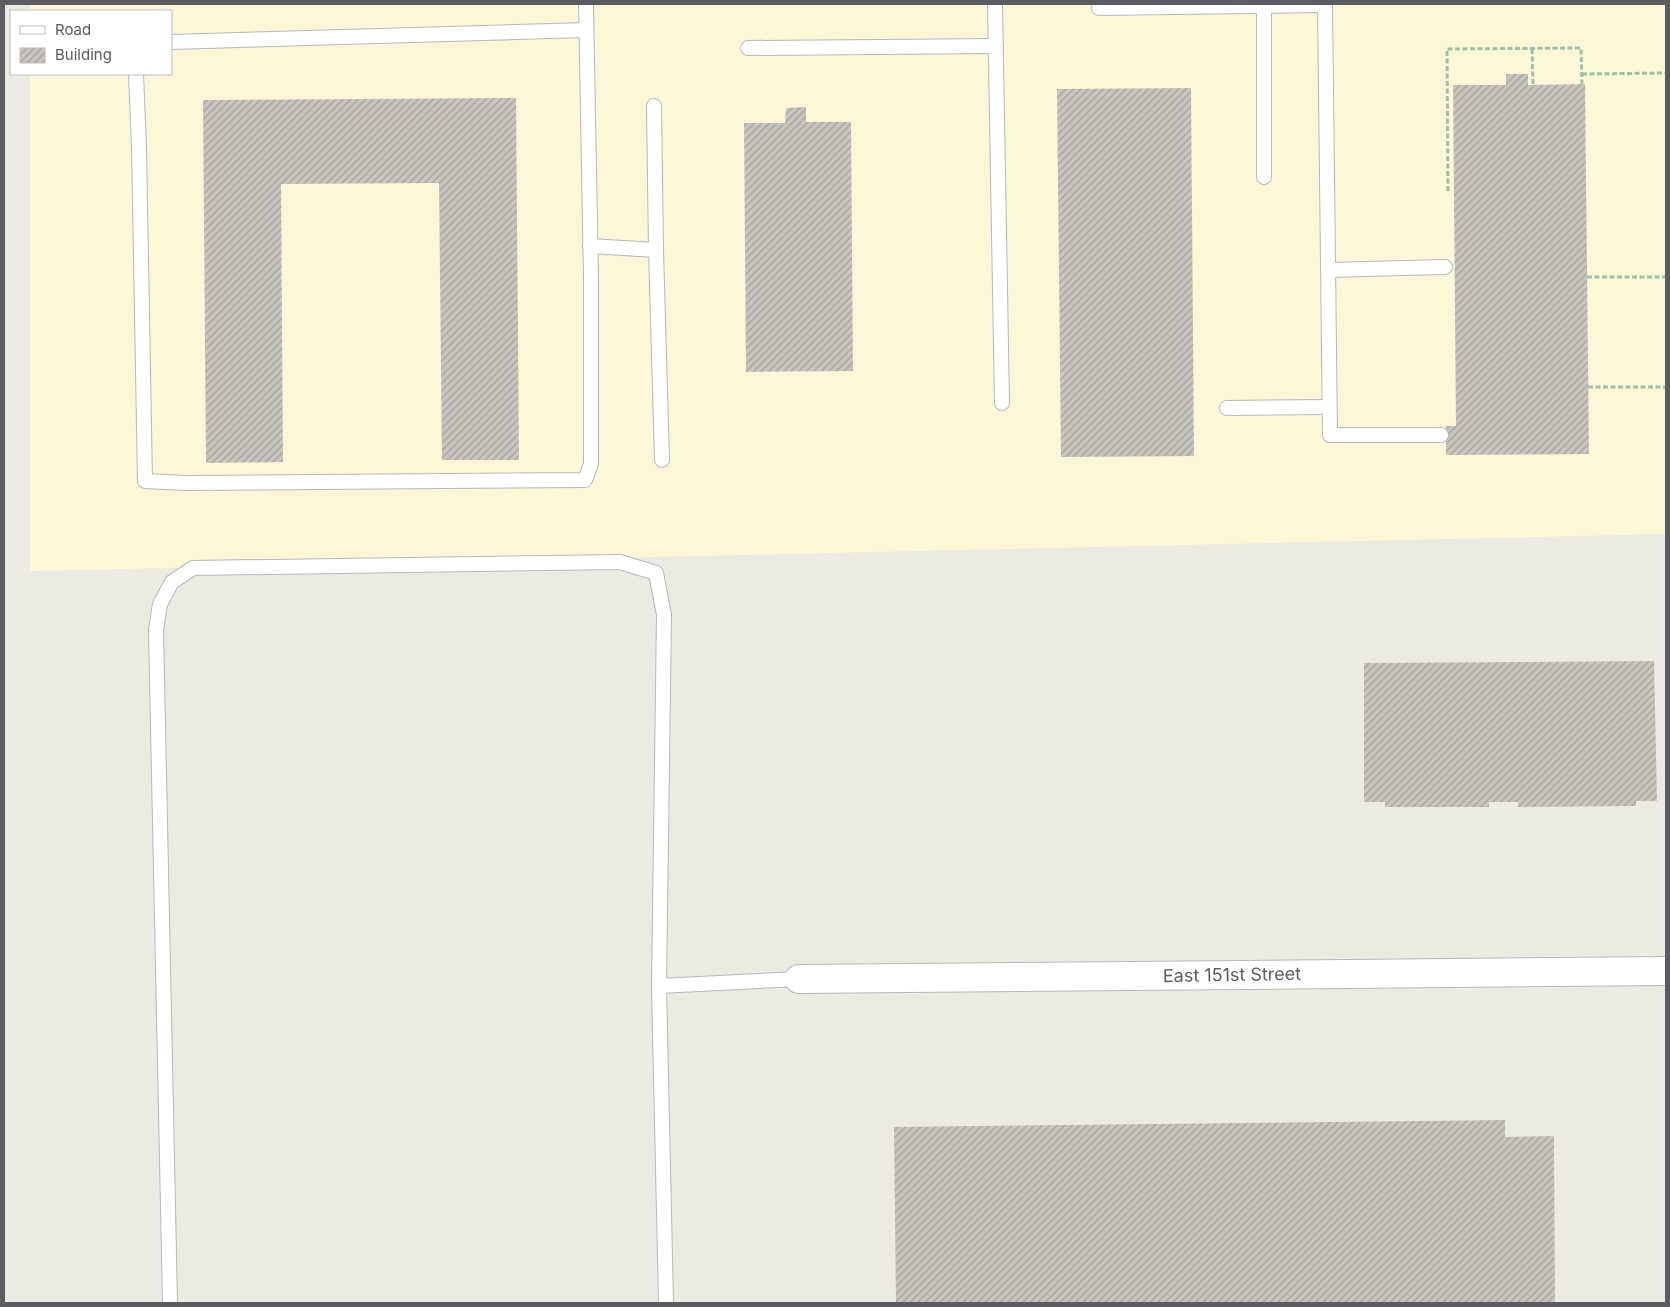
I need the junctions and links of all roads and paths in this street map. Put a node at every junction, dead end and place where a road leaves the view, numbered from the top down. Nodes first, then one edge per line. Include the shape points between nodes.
1 (586, 4) edge
2 (995, 4) edge
3 (1325, 4) edge
4 (1264, 6) junction
5 (1099, 8) dead end
6 (586, 30) junction
7 (172, 42) edge
8 (996, 46) junction
9 (748, 48) dead end
10 (1532, 48) junction
11 (1666, 73) edge
12 (1582, 74) junction
13 (136, 75) edge
14 (1533, 84) dead end
15 (1582, 84) dead end
16 (654, 106) dead end
17 (1264, 177) dead end
18 (1448, 191) dead end
19 (590, 246) junction
20 (656, 250) junction
21 (1445, 267) dead end
22 (1328, 270) junction
23 (1587, 277) dead end
24 (1666, 277) edge
25 (1588, 387) dead end
26 (1666, 387) edge
27 (1002, 403) dead end
28 (1329, 406) junction
29 (1227, 408) dead end
30 (1441, 435) dead end
31 (662, 460) dead end
32 (1666, 971) edge
33 (799, 979) joint
34 (659, 986) junction
35 (170, 1303) edge
36 (666, 1303) edge

1 - 6 lane
2 - 8 lane
3 - 4 lane
3 - 22 lane
4 - 5 lane
4 - 17 lane
6 - 7 lane
6 - 19 lane
8 - 9 lane
8 - 27 lane
10 - 12 path via 1581,48
10 - 14 path
10 - 18 path via 1447,50
11 - 12 path
12 - 15 path
13 - 19 lane via 145,480 196,483 586,480 591,464
16 - 20 lane
19 - 20 lane
20 - 31 lane
21 - 22 lane
22 - 28 lane
23 - 24 path
25 - 26 path
28 - 29 lane
28 - 30 lane via 1330,435
32 - 33 street, East 151st Street
33 - 34 lane
34 - 35 lane via 664,615 656,573 620,562 193,568 172,582 160,604 156,630
34 - 36 lane

